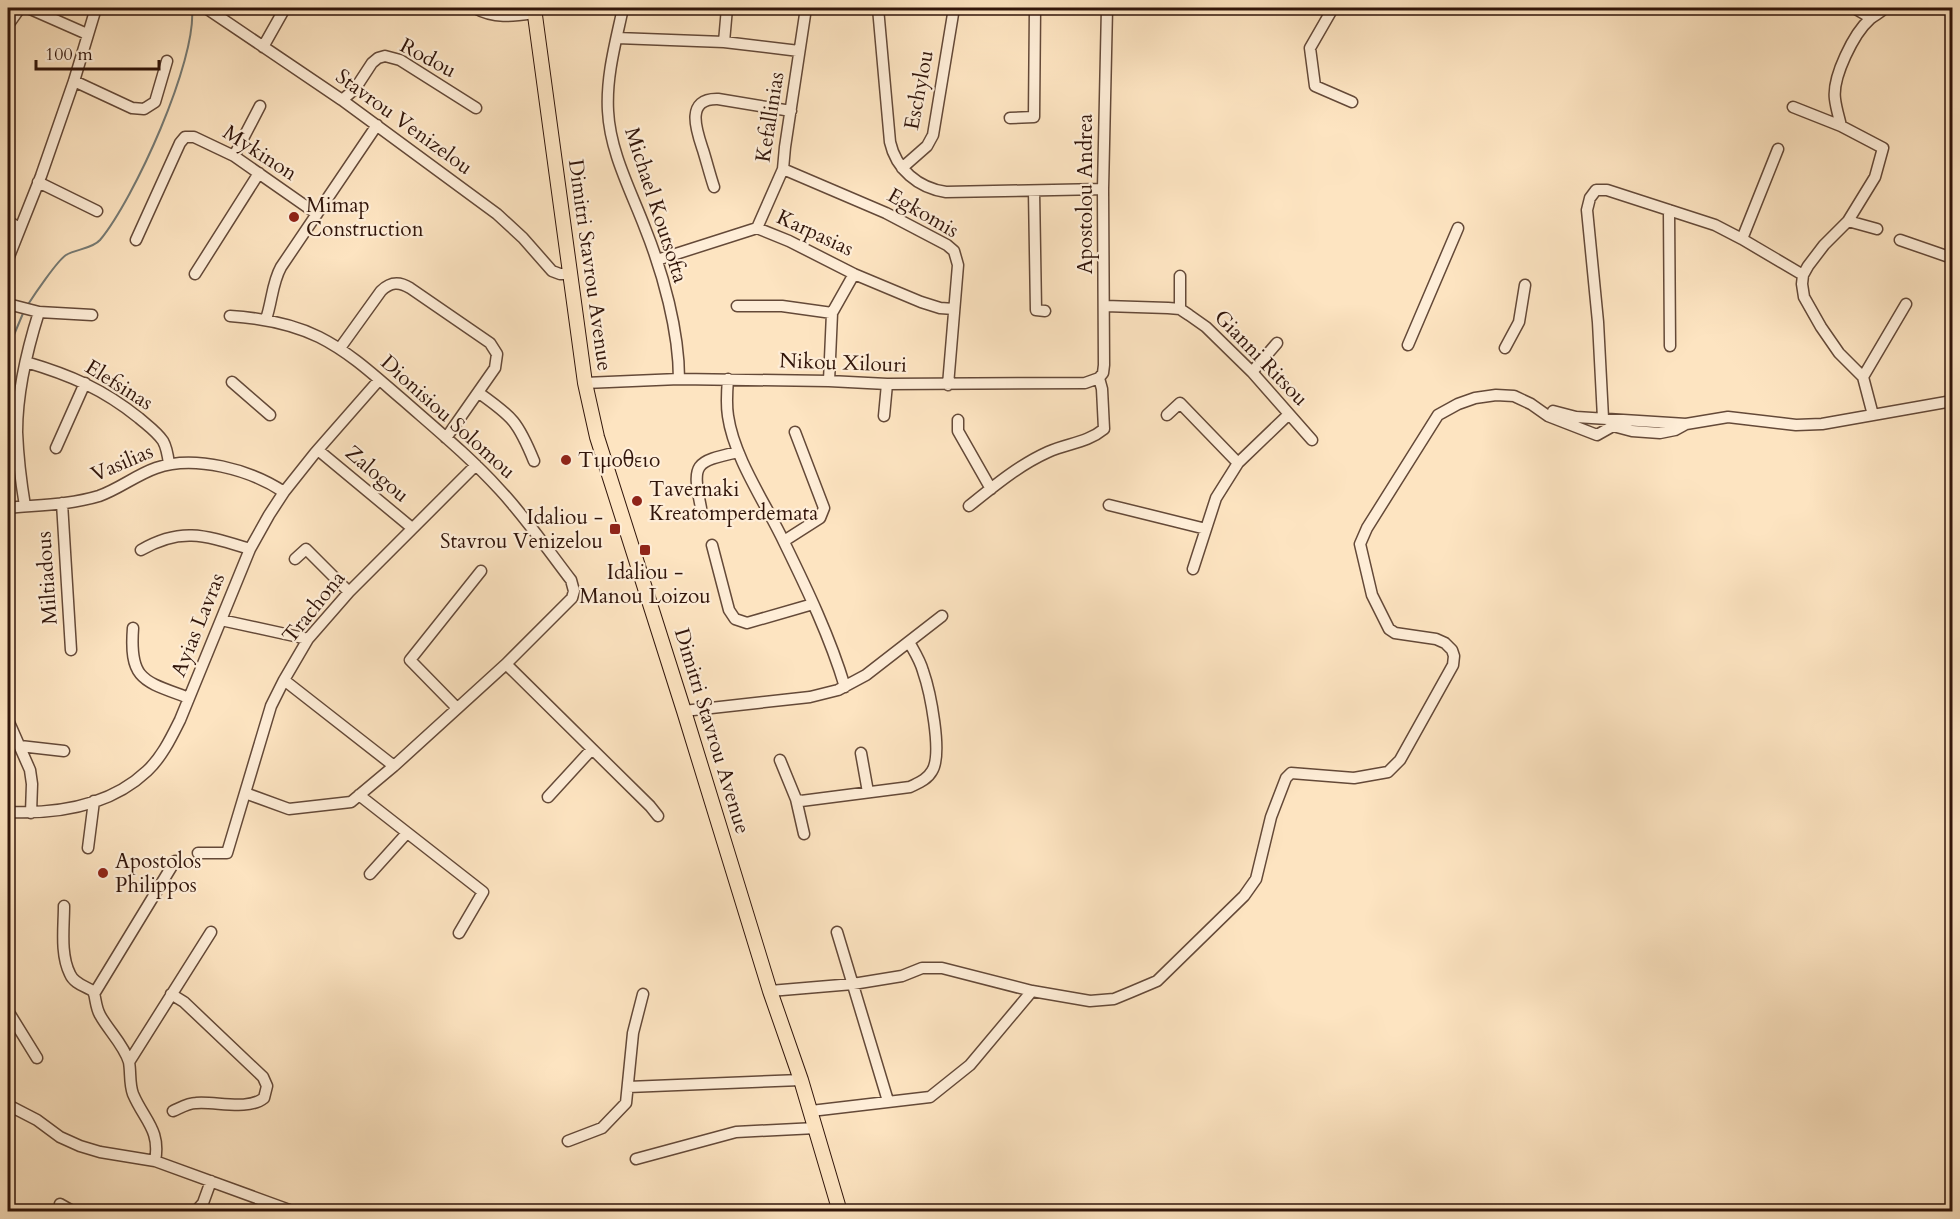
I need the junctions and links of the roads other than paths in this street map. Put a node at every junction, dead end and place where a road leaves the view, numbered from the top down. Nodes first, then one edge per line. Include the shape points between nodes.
1 (20, 8) edge
2 (28, 8) edge
3 (96, 8) edge
4 (206, 8) edge
5 (285, 8) edge
6 (475, 8) edge
7 (623, 8) edge
8 (727, 8) edge
9 (806, 8) edge
10 (878, 8) edge
11 (954, 8) edge
12 (1035, 8) edge
13 (1107, 8) edge
14 (1333, 8) edge
15 (1854, 8) edge
16 (1885, 8) edge
17 (535, 10) edge
18 (1871, 18) junction
19 (8, 25) edge
20 (87, 34) junction
21 (617, 38) junction
22 (724, 42) junction
23 (263, 47) junction
24 (799, 51) junction
25 (167, 61) dead end
26 (74, 81) junction
27 (342, 100) junction
28 (1352, 102) dead end
29 (260, 106) dead end
30 (1793, 107) dead end
31 (477, 108) dead end
32 (791, 111) junction
33 (1010, 118) dead end
34 (377, 125) junction
35 (1842, 126) junction
36 (1778, 149) dead end
37 (234, 156) junction
38 (902, 168) junction
39 (783, 169) junction
40 (259, 173) junction
41 (38, 182) junction
42 (714, 187) dead end
43 (1103, 189) junction
44 (1034, 191) junction
45 (1669, 210) junction
46 (97, 211) dead end
47 (317, 214) junction
48 (8, 221) edge
49 (1848, 221) junction
50 (19, 228) junction
51 (757, 228) junction
52 (1458, 228) dead end
53 (1877, 229) dead end
54 (1742, 239) junction
55 (136, 240) dead end
56 (1900, 240) dead end
57 (1953, 258) edge
58 (8, 260) edge
59 (657, 260) junction
60 (854, 273) junction
61 (195, 274) dead end
62 (570, 274) junction
63 (1803, 275) junction
64 (1180, 276) dead end
65 (1525, 285) dead end
66 (8, 304) edge
67 (1906, 304) dead end
68 (737, 306) dead end
69 (1105, 306) junction
70 (954, 309) junction
71 (1179, 309) junction
72 (1045, 311) dead end
73 (35, 312) junction
74 (832, 314) junction
75 (92, 315) dead end
76 (230, 316) dead end
77 (266, 319) junction
78 (1277, 343) dead end
79 (1408, 345) dead end
80 (1671, 346) dead end
81 (340, 348) junction
82 (1505, 348) dead end
83 (26, 362) junction
84 (1252, 372) junction
85 (1863, 377) junction
86 (1099, 378) junction
87 (680, 379) junction
88 (728, 379) junction
89 (380, 380) junction
90 (829, 381) junction
91 (232, 382) dead end
92 (85, 383) junction
93 (585, 383) junction
94 (887, 384) junction
95 (948, 385) junction
96 (479, 393) junction
97 (1953, 401) edge
98 (1553, 411) dead end
99 (270, 415) dead end
100 (1167, 415) dead end
101 (1288, 415) junction
102 (1873, 415) junction
103 (885, 416) dead end
104 (1603, 418) junction
105 (958, 420) dead end
106 (1621, 424) junction
107 (795, 432) dead end
108 (447, 438) junction
109 (1312, 440) dead end
110 (56, 448) dead end
111 (318, 450) junction
112 (738, 452) junction
113 (534, 461) dead end
114 (1239, 463) junction
115 (170, 464) junction
116 (477, 465) junction
117 (991, 489) junction
118 (284, 492) junction
119 (62, 503) junction
120 (1109, 505) dead end
121 (25, 506) junction
122 (969, 506) dead end
123 (8, 508) edge
124 (702, 508) dead end
125 (412, 528) junction
126 (1206, 529) junction
127 (784, 542) junction
128 (712, 545) dead end
129 (250, 549) junction
130 (141, 550) dead end
131 (296, 559) dead end
132 (1193, 569) dead end
133 (481, 571) dead end
134 (349, 592) junction
135 (813, 604) junction
136 (942, 616) dead end
137 (221, 620) junction
138 (133, 628) dead end
139 (308, 639) junction
140 (909, 642) junction
141 (71, 650) dead end
142 (506, 664) junction
143 (284, 680) junction
144 (845, 687) junction
145 (189, 698) junction
146 (456, 708) junction
147 (684, 711) junction
148 (8, 720) edge
149 (20, 746) junction
150 (592, 749) junction
151 (64, 751) dead end
152 (861, 753) dead end
153 (780, 760) dead end
154 (394, 766) junction
155 (868, 792) junction
156 (245, 793) junction
157 (359, 795) junction
158 (548, 797) dead end
159 (796, 799) junction
160 (94, 801) junction
161 (8, 812) edge
162 (30, 813) junction
163 (658, 816) dead end
164 (407, 833) junction
165 (804, 834) dead end
166 (88, 848) dead end
167 (198, 853) dead end
168 (175, 861) dead end
169 (370, 874) dead end
170 (64, 906) dead end
171 (211, 932) dead end
172 (837, 932) dead end
173 (459, 933) dead end
174 (853, 984) junction
175 (770, 991) junction
176 (1032, 991) junction
177 (94, 994) junction
178 (171, 994) junction
179 (643, 994) dead end
180 (8, 1011) edge
181 (37, 1058) dead end
182 (129, 1062) junction
183 (801, 1080) junction
184 (628, 1087) junction
185 (888, 1101) junction
186 (8, 1105) edge
187 (173, 1111) dead end
188 (811, 1111) junction
189 (816, 1128) junction
190 (568, 1141) dead end
191 (636, 1159) dead end
192 (155, 1161) junction
193 (211, 1181) junction
194 (60, 1204) dead end
195 (74, 1212) edge
196 (195, 1212) edge
197 (295, 1212) edge
198 (840, 1212) edge

1 - 19 street
2 - 20 street
3 - 20 street
4 - 23 street, Stavrou Venizelou
5 - 23 street
6 - 17 street via 495,16
7 - 21 street, Michael Koutsofta
8 - 22 street
9 - 24 street, Kefallinias
10 - 38 street via 890,142
11 - 38 street, Eschylou via 933,135 927,146
12 - 33 street via 1034,117
13 - 43 street, Apostolou Andrea
14 - 28 street via 1310,48 1315,86
15 - 18 street
16 - 18 street
17 - 62 main road, Dimitri Stavrou Avenue
18 - 35 street via 1852,44 1837,76 1835,99
20 - 26 street
21 - 22 street
21 - 59 street, Michael Koutsofta via 608,91 610,132
22 - 24 street
23 - 27 street, Stavrou Venizelou
24 - 32 street, Kefallinias
25 - 26 street via 157,97 144,109 132,108
26 - 41 street
27 - 31 street, Rodou via 356,89 372,63 385,56 400,60
27 - 34 street, Stavrou Venizelou
29 - 37 street
30 - 35 street
32 - 39 street, Kefallinias
32 - 42 street via 718,99 700,105 695,125
34 - 47 street
34 - 62 street, Stavrou Venizelou via 510,226 552,271
35 - 49 street via 1883,147 1875,177
36 - 54 street
37 - 40 street, Mykinon
37 - 55 street, Mykinon via 194,137 183,139
38 - 44 street via 917,181 940,191
39 - 51 street, Kefallinias
39 - 70 street, Egkomis via 886,213 951,248 958,265
40 - 47 street, Mykinon
40 - 61 street
41 - 46 street
41 - 50 street
43 - 44 street
43 - 69 street, Apostolou Andrea
44 - 72 street via 1036,310
45 - 54 street via 1715,225
45 - 80 street
45 - 104 street via 1607,190 1596,190 1590,198 1587,210
47 - 77 street via 277,273
48 - 50 street
49 - 53 street
49 - 63 street via 1824,245
50 - 58 street
51 - 59 street, Karpasias
51 - 60 street, Karpasias
52 - 79 street
54 - 63 street
56 - 57 street
59 - 87 street, Michael Koutsofta via 678,348
60 - 70 street, Karpasias via 928,305
60 - 74 street
62 - 93 main road, Dimitri Stavrou Avenue
63 - 85 street via 1804,297 1821,327 1839,354
64 - 71 street
65 - 82 street via 1519,322
66 - 73 street
67 - 85 street
68 - 74 street via 782,306
69 - 71 street
69 - 86 street, Apostolou Andrea via 1104,365
70 - 95 street, Egkomis
71 - 84 street, Gianni Ritsou via 1200,323
73 - 75 street
73 - 83 street
74 - 90 street
76 - 77 street, Dionisiou Solomou
77 - 81 street, Dionisiou Solomou via 311,333
78 - 84 street
81 - 89 street, Dionisiou Solomou
81 - 96 street via 384,288 400,283 495,348 495,368
83 - 92 street, Elefsinas
83 - 121 street via 17,429
84 - 101 street, Gianni Ritsou
85 - 102 street
86 - 95 street, Nikou Xilouri via 1085,383
86 - 117 street, Apostolou Andrea via 1104,429 1094,438 1048,452
87 - 88 street, Nikou Xilouri
87 - 93 street, Nikou Xilouri
88 - 90 street, Nikou Xilouri
88 - 112 street via 727,414
89 - 108 street, Dionisiou Solomou
89 - 111 street, Ayias Lavras
90 - 94 street, Nikou Xilouri
91 - 99 street
92 - 110 street
92 - 115 street, Elefsinas via 123,405 152,429 164,443
93 - 147 main road, Dimitri Stavrou Avenue via 597,437
94 - 95 street, Nikou Xilouri
94 - 103 street
96 - 108 street
96 - 113 street via 516,423
97 - 102 street
98 - 104 street
100 - 114 street via 1180,403
101 - 109 street, Gianni Ritsou
101 - 114 street
102 - 106 street via 1796,425 1728,417 1686,424
104 - 106 street
105 - 117 street via 958,431
106 - 176 street via 1597,435 1548,416 1514,396 1496,395 1467,401 1438,415 1360,544 1372,595 1389,630 1436,639 1454,656 1444,684 1400,760 1388,772 1371,777 1292,773 1286,778 1271,817 1256,879 1244,896 1157,981 1114,999 1090,1001
107 - 127 street via 824,508 820,518
108 - 116 street, Dionisiou Solomou
111 - 118 street, Ayias Lavras
111 - 125 street, Zalogou
112 - 124 street via 710,458 700,465 696,481
112 - 127 street
114 - 126 street via 1216,498
115 - 118 street, Vasilias via 201,463 225,468 258,478
115 - 119 street, Vasilias via 111,492
116 - 125 street, Trachona
116 - 142 street, Dionisiou Solomou via 573,584 572,598
117 - 122 street
118 - 129 street, Ayias Lavras
119 - 121 street, Vasilias
119 - 141 street, Miltiadous
120 - 126 street
121 - 123 street, Vasilias
125 - 134 street, Trachona
126 - 132 street
127 - 135 street
128 - 135 street via 729,610 735,619 747,623
129 - 130 street via 188,535 163,539
129 - 137 street, Ayias Lavras
131 - 134 street via 306,549
133 - 146 street via 410,660
134 - 139 street, Trachona
135 - 144 street
136 - 140 street
137 - 139 street
137 - 145 street, Ayias Lavras
138 - 145 street via 132,656 140,675 154,685
139 - 143 street, Trachona
140 - 144 street
140 - 155 street via 926,680 938,747 936,761 927,777 910,787
142 - 146 street, Dionisiou Solomou
142 - 150 street
143 - 154 street
143 - 156 street, Trachona via 271,706
144 - 147 street via 810,697
145 - 160 street, Ayias Lavras via 153,765 126,787
146 - 154 street, Dionisiou Solomou
147 - 175 main road, Dimitri Stavrou Avenue
148 - 149 street
149 - 151 street
149 - 162 street via 31,776
150 - 158 street
150 - 163 street
152 - 155 street
153 - 159 street
154 - 157 street, Dionisiou Solomou
155 - 159 street
156 - 157 street via 289,809 351,802
156 - 167 street, Trachona via 226,853
157 - 164 street
159 - 165 street
160 - 162 street, Ayias Lavras
160 - 166 street
161 - 162 street, Ayias Lavras
164 - 169 street
164 - 173 street via 483,892
168 - 177 street
170 - 177 street via 64,947 69,972 75,982
171 - 178 street
172 - 174 street
174 - 175 street
174 - 176 street via 902,976 922,968 942,968
174 - 185 street
175 - 183 main road, Dimitri Stavrou Avenue
176 - 185 street via 970,1065 930,1097
177 - 182 street via 99,1014
178 - 182 street
178 - 187 street via 263,1077 267,1086 264,1098 255,1103 195,1102
179 - 184 street via 633,1032
180 - 181 street
182 - 192 street via 132,1089 157,1138
183 - 184 street
183 - 188 main road, Dimitri Stavrou Avenue
184 - 190 street via 626,1102 602,1128
185 - 188 street
186 - 192 street via 80,1146
188 - 189 main road, Dimitri Stavrou Avenue
189 - 191 street via 736,1132
189 - 198 main road, Dimitri Stavrou Avenue
192 - 193 street
193 - 196 street
193 - 197 street
194 - 195 street

